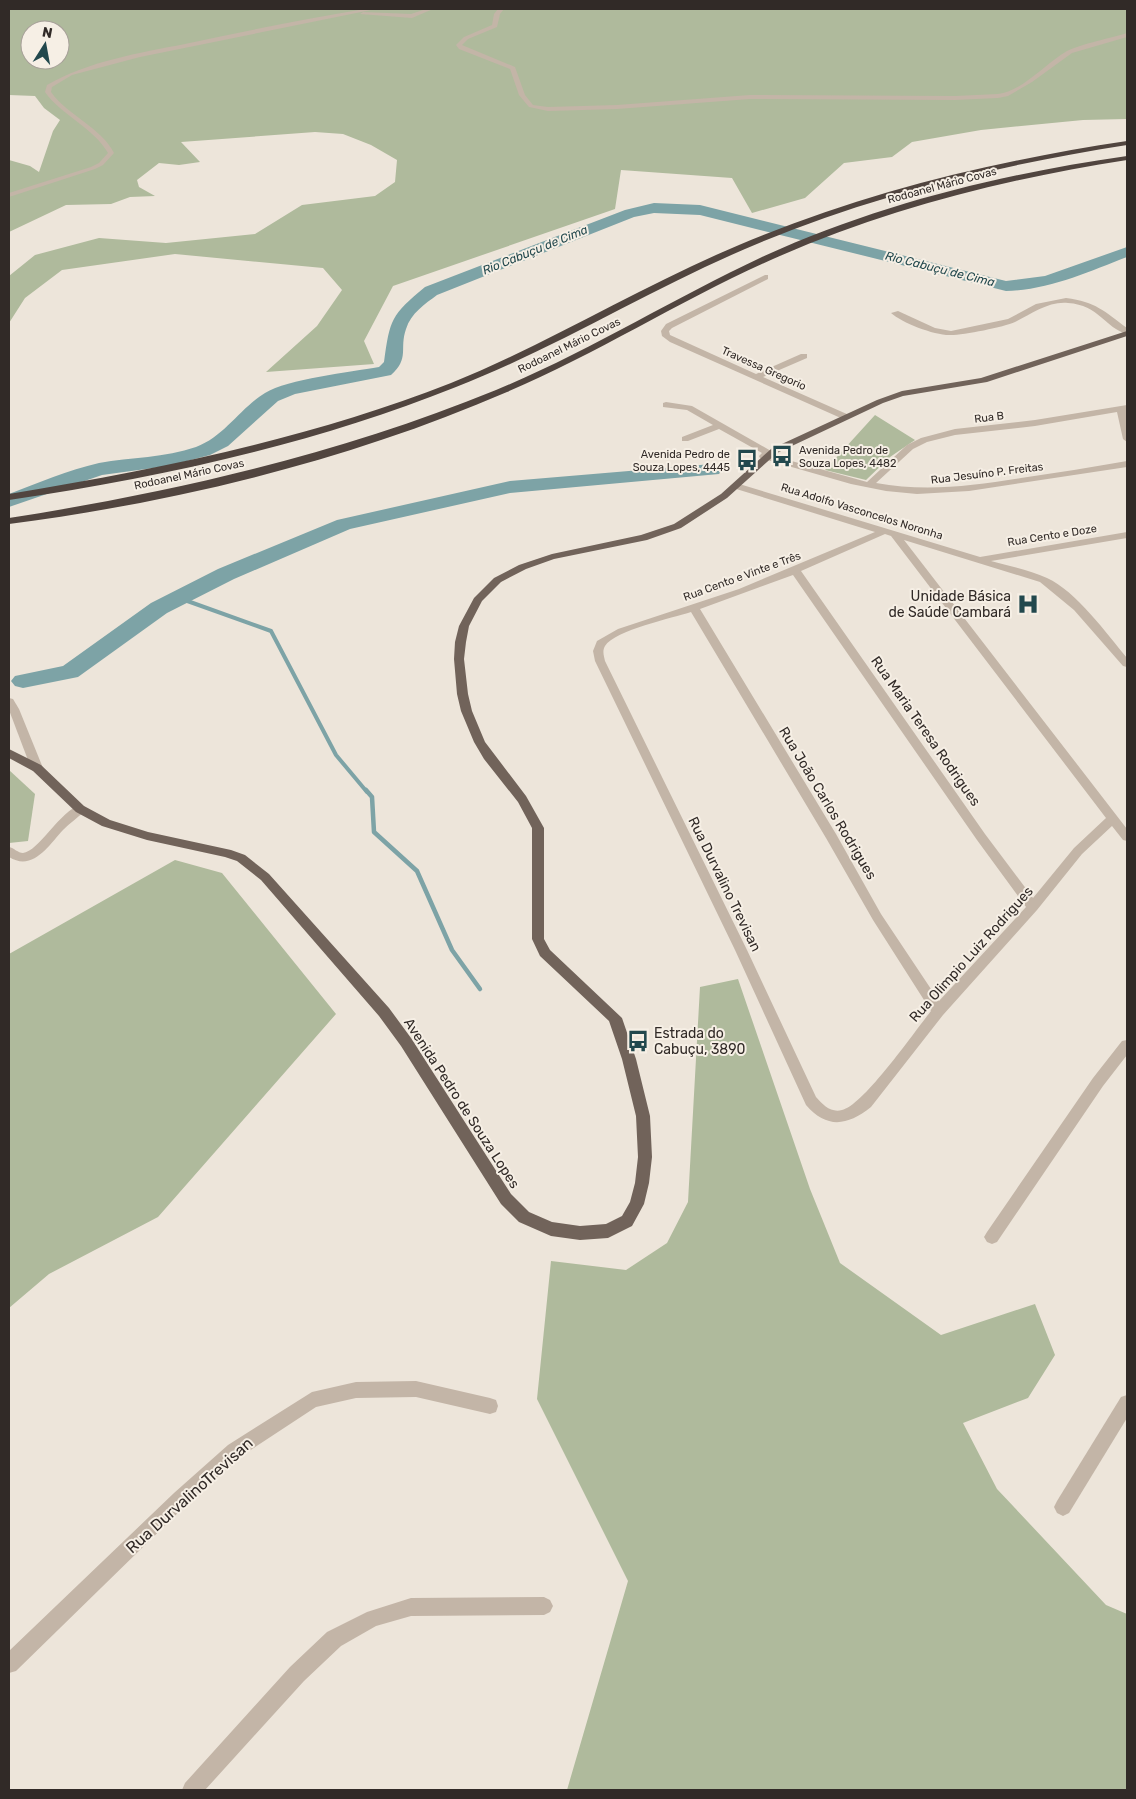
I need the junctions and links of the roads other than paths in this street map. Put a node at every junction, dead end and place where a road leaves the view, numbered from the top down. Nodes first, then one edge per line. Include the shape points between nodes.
1 (354, 9) edge
2 (373, 9) edge
3 (430, 9) edge
4 (501, 9) edge
5 (340, 13) junction
6 (1127, 35) edge
7 (1127, 143) edge
8 (1127, 158) edge
9 (9, 195) edge
10 (765, 277) dead end
11 (895, 313) dead end
12 (1127, 333) edge
13 (804, 356) dead end
14 (756, 378) junction
15 (666, 405) dead end
16 (1124, 408) edge
17 (846, 417) junction
18 (719, 426) junction
19 (685, 438) dead end
20 (1127, 440) edge
21 (766, 455) junction
22 (1127, 464) edge
23 (870, 484) junction
24 (736, 486) junction
25 (9, 497) edge
26 (9, 521) edge
27 (882, 532) junction
28 (1127, 535) edge
29 (895, 536) junction
30 (981, 559) junction
31 (796, 571) junction
32 (694, 608) junction
33 (608, 637) joint
34 (1127, 664) edge
35 (11, 708) edge
36 (9, 753) edge
37 (37, 768) junction
38 (80, 810) junction
39 (1112, 819) junction
40 (1127, 837) edge
41 (9, 851) edge
42 (1033, 908) junction
43 (938, 1011) junction
44 (1127, 1045) edge
45 (856, 1112) joint
46 (992, 1237) dead end
47 (1127, 1404) edge
48 (490, 1406) dead end
49 (1064, 1507) dead end
50 (544, 1606) dead end
51 (9, 1664) edge
52 (192, 1790) edge

1 - 5 street
2 - 5 street
3 - 5 street via 406,17
4 - 6 street via 495,26 466,38 459,45 513,68 522,95 531,106 548,109 750,97 954,98 1006,95 1070,52
5 - 9 street via 139,55 86,68 56,81 49,86 50,96 111,153 93,168
7 - 25 highway, Rodoanel Mário Covas via 992,167 846,206 736,250 489,371 409,402 308,434 182,466
8 - 26 highway, Rodoanel Mário Covas via 1001,182 875,216 829,233 765,260 543,372 383,435 313,457 170,493
10 - 14 street, Travessa Gregorio via 665,331 666,336 673,340
11 - 12 street via 933,330 952,333 1010,321 1040,306 1066,300 1094,307
12 - 17 main road, Avenida Pedro de Souza Lopes via 982,381 902,394
13 - 14 street
14 - 17 street, Travessa Gregorio
15 - 18 street, Rua Jesuíno P. Freitas via 689,408
16 - 20 street
16 - 23 street, Rua B via 955,432 924,440 910,447
17 - 21 main road, Avenida Pedro de Souza Lopes
18 - 19 street
18 - 21 street, Rua Jesuíno P. Freitas
21 - 23 street, Rua Jesuíno P. Freitas
21 - 24 main road, Avenida Pedro de Souza Lopes
22 - 23 street, Rua Jesuíno P. Freitas via 946,492
24 - 27 street, Rua Adolfo Vasconcelos Noronha
24 - 38 main road, Avenida Pedro de Souza Lopes via 672,529 537,562 509,574 478,599 464,626 460,650 462,693 474,734 532,812 538,828 538,939 545,953 615,1018 643,1116 645,1157 637,1204 627,1221 608,1231 580,1233 551,1228 524,1217 506,1199 384,1012 252,866 227,852 147,836 106,823
27 - 29 street, Rua Adolfo Vasconcelos Noronha
27 - 31 street, Rua Cento e Vinte e Três
28 - 30 street, Rua Cento e Doze
29 - 30 street, Rua Adolfo Vasconcelos Noronha
29 - 39 street
30 - 34 street, Rua Adolfo Vasconcelos Noronha via 1044,580 1063,592
31 - 32 street, Rua Cento e Vinte e Três
31 - 42 street, Rua Maria Teresa Rodrigues
32 - 33 street, Rua Cento e Vinte e Três
32 - 43 street, Rua João Carlos Rodrigues via 877,917
33 - 45 street, Rua Durvalino Trevisan via 601,642 598,651 600,661 811,1101 819,1111 830,1116 844,1117
35 - 37 street
36 - 37 main road, Avenida Pedro de Souza Lopes
37 - 38 main road, Avenida Pedro de Souza Lopes
38 - 41 street via 26,858 16,857
39 - 40 street
39 - 42 street, Rua Olimpio Luiz Rodrigues via 1078,852
42 - 43 street, Rua Olimpio Luiz Rodrigues
43 - 45 street, Rua Olimpio Luiz Rodrigues
44 - 46 street
47 - 49 street
48 - 51 street, Rua DurvalinoTrevisan via 416,1389 356,1390 312,1400 234,1451
50 - 52 street via 411,1608 373,1618 334,1639 297,1674

